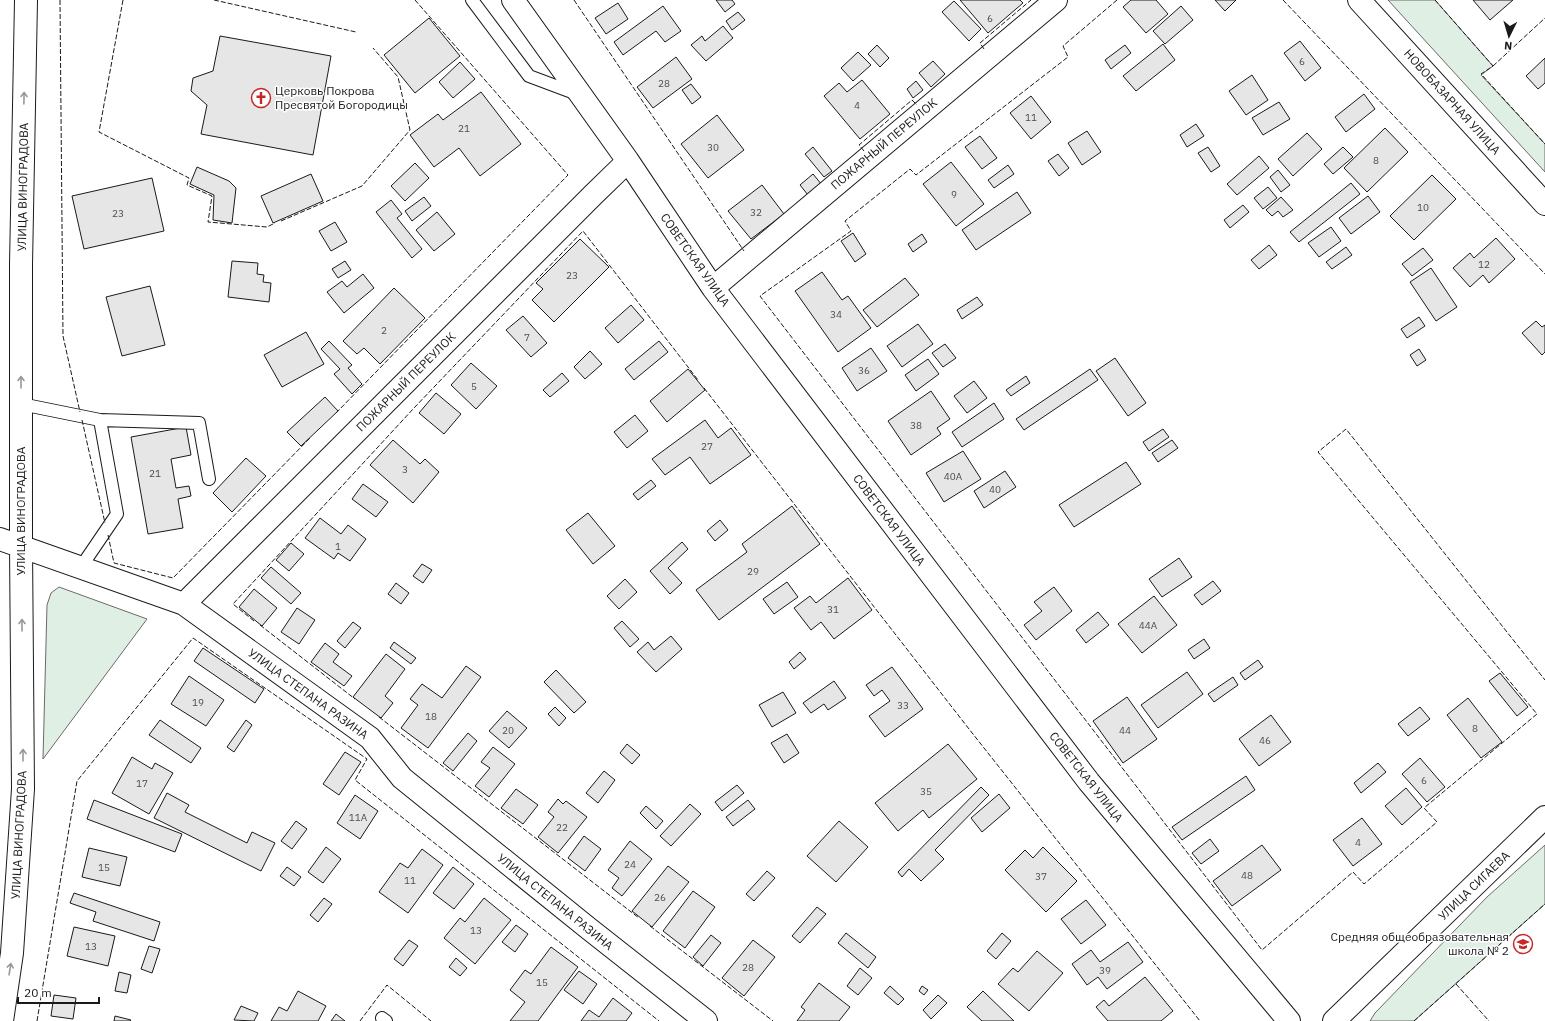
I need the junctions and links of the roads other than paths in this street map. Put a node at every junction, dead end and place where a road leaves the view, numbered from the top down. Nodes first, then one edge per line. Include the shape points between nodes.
1 (26, 0) edge
2 (472, 0) edge
3 (513, 0) edge
4 (1056, 0) edge
5 (1359, 0) edge
6 (581, 96) junction
7 (628, 161) junction
8 (1545, 204) edge
9 (713, 288) junction
10 (21, 404) junction
11 (100, 420) junction
12 (209, 479) dead end
13 (0, 539) edge
14 (21, 547) junction
15 (81, 567) junction
16 (184, 604) junction
17 (1545, 818) edge
18 (2, 1021) edge
19 (706, 1021) edge
20 (1289, 1021) edge
21 (1334, 1021) edge

10 -> 1 street, УЛИЦА ВИНОГРАДОВА
2 - 6 lane via 529,76
3 - 6 street, СОВЕТСКАЯ УЛИЦА
4 - 9 street, ПОЖАРНЫЙ ПЕРЕУЛОК
5 - 8 street, НОВОБАЗАРНАЯ УЛИЦА
6 - 7 street, СОВЕТСКАЯ УЛИЦА
7 - 9 street, СОВЕТСКАЯ УЛИЦА
7 - 16 street, ПОЖАРНЫЙ ПЕРЕУЛОК
9 - 20 street, СОВЕТСКАЯ УЛИЦА via 1089,782
10 - 11 lane
10 - 14 street, УЛИЦА ВИНОГРАДОВА
11 - 12 lane via 199,424
11 - 15 lane via 117,514
13 - 14 street, УЛИЦА СТЕПАНА РАЗИНА
14 - 15 street, УЛИЦА СТЕПАНА РАЗИНА
18 -> 14 street, УЛИЦА ВИНОГРАДОВА via 12,953 23,789
15 - 16 street, УЛИЦА СТЕПАНА РАЗИНА
16 - 19 street, УЛИЦА СТЕПАНА РАЗИНА via 370,738 402,778
17 - 21 street, УЛИЦА СИГАЕВА

